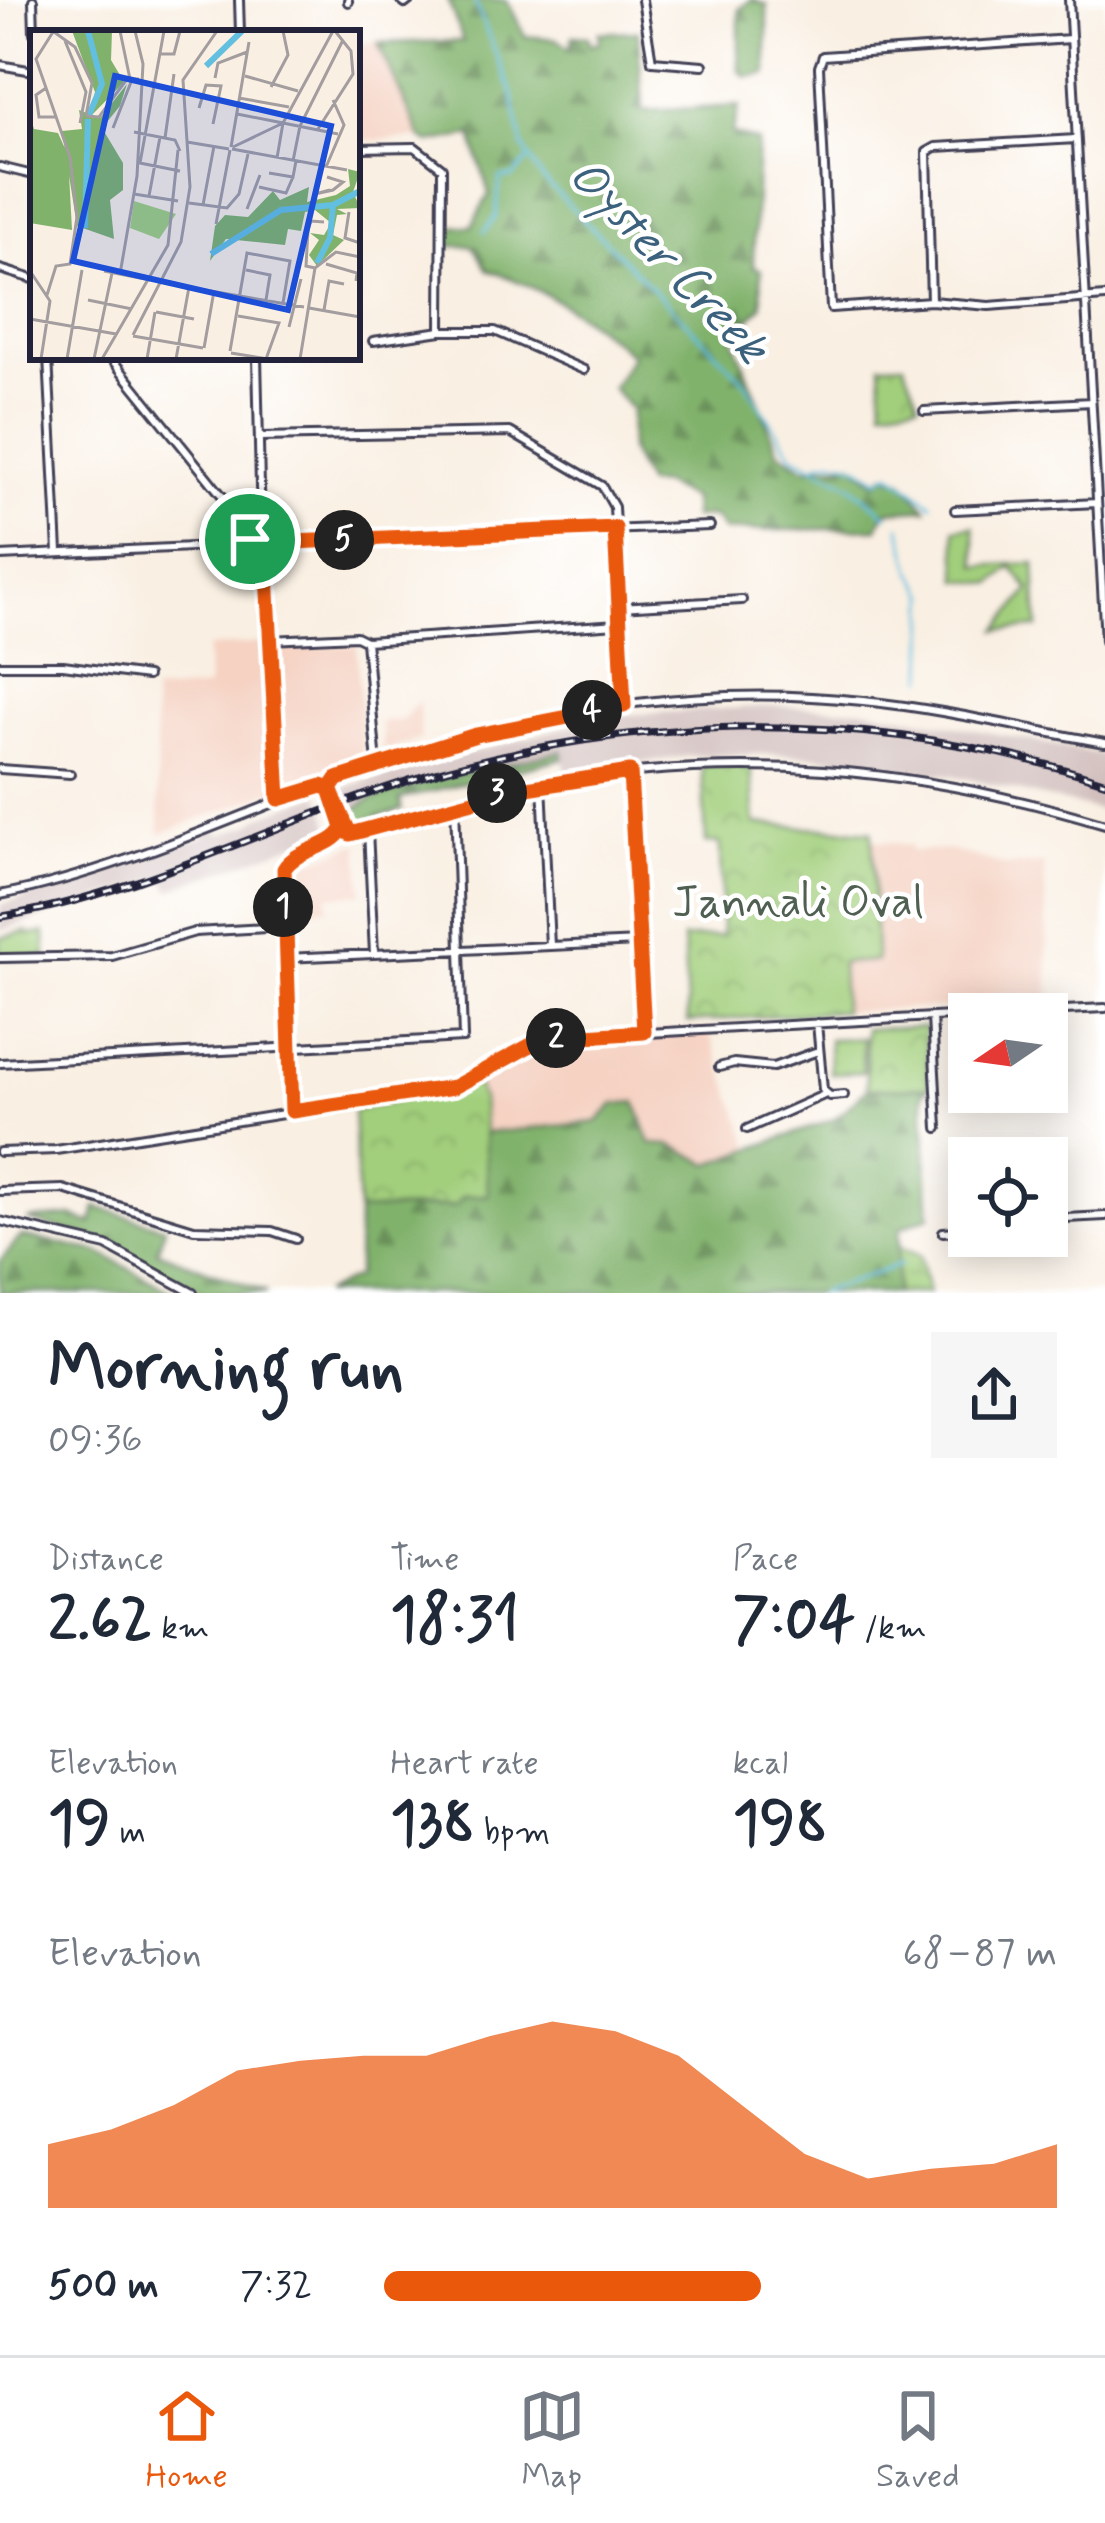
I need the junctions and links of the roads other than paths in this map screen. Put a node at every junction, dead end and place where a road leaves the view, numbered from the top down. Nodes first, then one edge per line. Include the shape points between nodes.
1 (33, 0) edge
2 (239, 0) edge
3 (400, 0) edge
4 (410, 0) edge
5 (642, 0) edge
6 (1069, 0) edge
7 (34, 30) edge
8 (240, 30) edge
9 (1070, 39) junction
10 (0, 65) edge
11 (703, 65) dead end
12 (30, 70) edge
13 (1076, 139) junction
14 (360, 148) edge
15 (0, 167) edge
16 (30, 174) edge
17 (0, 268) edge
18 (30, 276) edge
19 (1105, 297) edge
20 (1087, 299) junction
21 (931, 301) junction
22 (441, 331) junction
23 (373, 341) dead end
24 (48, 360) edge
25 (112, 360) edge
26 (257, 360) edge
27 (584, 370) dead end
28 (1091, 402) junction
29 (924, 411) dead end
30 (261, 437) junction
31 (1105, 448) edge
32 (1093, 449) junction
33 (1096, 503) junction
34 (955, 510) dead end
35 (710, 526) dead end
36 (615, 528) junction
37 (249, 529) junction
38 (261, 530) junction
39 (250, 539) junction
40 (267, 545) junction
41 (58, 552) junction
42 (0, 556) edge
43 (1104, 598) edge
44 (742, 600) dead end
45 (619, 607) junction
46 (619, 624) junction
47 (270, 640) junction
48 (366, 640) junction
49 (1105, 641) edge
50 (0, 665) edge
51 (146, 676) dead end
52 (624, 706) junction
53 (1105, 743) edge
54 (377, 764) junction
55 (0, 769) edge
56 (630, 772) junction
57 (70, 774) dead end
58 (542, 784) junction
59 (329, 788) junction
60 (279, 799) junction
61 (454, 803) junction
62 (1105, 824) edge
63 (368, 830) junction
64 (346, 831) junction
65 (0, 895) edge
66 (284, 927) junction
67 (639, 942) junction
68 (550, 946) junction
69 (462, 951) junction
70 (374, 954) junction
71 (0, 958) edge
72 (285, 958) junction
73 (1105, 1008) edge
74 (1068, 1010) edge
75 (932, 1016) junction
76 (948, 1016) edge
77 (817, 1023) junction
78 (644, 1032) junction
79 (290, 1046) junction
80 (818, 1051) junction
81 (0, 1063) edge
82 (719, 1067) dead end
83 (826, 1094) junction
84 (844, 1095) dead end
85 (292, 1111) junction
86 (938, 1128) dead end
87 (747, 1129) dead end
88 (0, 1153) edge
89 (0, 1191) edge
90 (1105, 1216) edge
91 (1068, 1218) edge
92 (2, 1219) edge
93 (943, 1232) dead end
94 (948, 1232) edge
95 (296, 1238) dead end
96 (194, 1293) edge

1 - 7 street
2 - 8 street
3 - 4 street
5 - 11 street via 652,62
6 - 9 street
9 - 13 street
9 - 21 street via 823,56 831,308
10 - 12 street
13 - 20 street
13 - 21 street via 927,152
14 - 22 street via 415,147 442,168
15 - 16 street
17 - 18 street
19 - 20 street
20 - 21 street
20 - 28 street
22 - 23 street
22 - 27 street via 501,332
24 - 41 street
25 - 37 street
26 - 30 street
28 - 29 street
28 - 32 street
30 - 36 street via 510,432 607,490
30 - 38 street
31 - 32 street
32 - 33 street
33 - 34 street
33 - 43 street
35 - 36 street
36 - 40 street
36 - 45 street
37 - 38 street
37 - 39 street
38 - 40 street
39 - 40 street
39 - 41 street
40 - 47 street
41 - 42 street
43 - 49 street
44 - 45 street
45 - 46 street
46 - 48 street
46 - 52 street
47 - 48 street
47 - 60 street
48 - 54 street
50 - 51 street
52 - 53 street via 860,700
52 - 54 street
54 - 59 street
55 - 57 street
56 - 58 street
56 - 62 street via 751,765 892,774 1006,794
56 - 67 street
58 - 61 street
58 - 68 street
59 - 60 street
59 - 64 street, bridge
60 - 65 street
61 - 63 street
61 - 69 street
63 - 64 street
63 - 70 street
64 - 66 street via 286,863
66 - 71 street via 195,932 112,956
66 - 72 street
67 - 68 street
67 - 78 street
68 - 69 street
69 - 70 street
69 - 79 street via 463,1038
70 - 72 street
72 - 79 street
73 - 74 street
75 - 76 street
75 - 77 street
75 - 86 street
77 - 78 street
77 - 80 street
78 - 85 street via 542,1039 454,1087
79 - 81 street
79 - 85 street
80 - 82 street via 772,1067
80 - 83 street
83 - 84 street
83 - 87 street
85 - 88 street
89 - 95 street via 63,1189 194,1229
90 - 91 street
92 - 96 street via 107,1246
93 - 94 street

